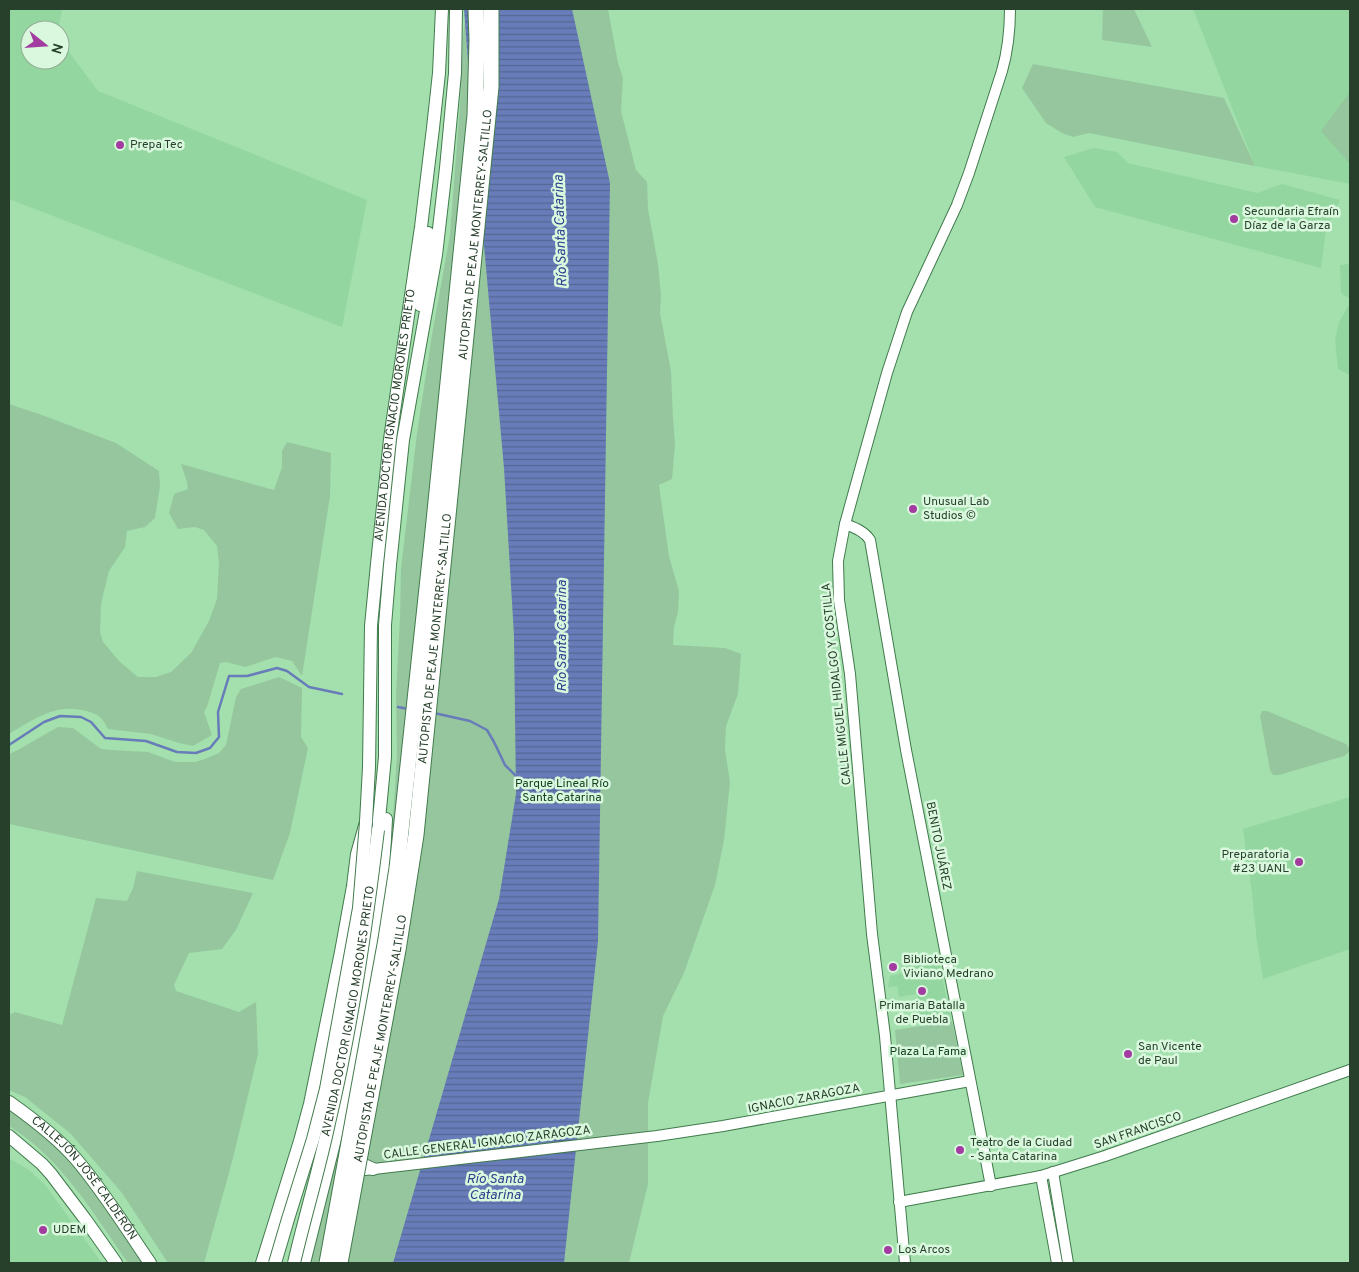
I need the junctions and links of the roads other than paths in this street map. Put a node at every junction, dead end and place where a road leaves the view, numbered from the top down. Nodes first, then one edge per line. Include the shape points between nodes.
1 (442, 9) edge
2 (456, 9) edge
3 (476, 9) edge
4 (491, 9) edge
5 (1010, 9) edge
6 (421, 228) junction
7 (424, 325) junction
8 (845, 524) junction
9 (385, 757) junction
10 (366, 822) junction
11 (341, 952) junction
12 (372, 956) junction
13 (1350, 1070) edge
14 (970, 1081) junction
15 (890, 1095) junction
16 (9, 1102) edge
17 (310, 1104) junction
18 (338, 1127) junction
19 (9, 1136) edge
20 (643, 1137) joint
21 (379, 1169) junction
22 (360, 1170) junction
23 (1053, 1172) junction
24 (326, 1175) junction
25 (1041, 1176) junction
26 (991, 1186) junction
27 (282, 1198) junction
28 (899, 1202) junction
29 (312, 1229) junction
30 (116, 1263) edge
31 (150, 1263) edge
32 (262, 1263) edge
33 (275, 1263) edge
34 (294, 1263) edge
35 (304, 1263) edge
36 (327, 1263) edge
37 (340, 1263) edge
38 (905, 1263) edge
39 (1057, 1263) edge
40 (1068, 1263) edge

1 - 6 main road, AVENIDA DOCTOR IGNACIO MORONES PRIETO via 439,73
2 - 7 main road, AVENIDA DOCTOR IGNACIO MORONES PRIETO via 455,72 446,168
3 - 36 highway, AUTOPISTA DE PEAJE MONTERREY-SALTILLO, bridge via 475,115 397,868
4 - 37 highway, AUTOPISTA DE PEAJE MONTERREY-SALTILLO, bridge via 491,87 416,835
5 - 8 street, CALLE MIGUEL HIDALGO Y COSTILLA via 1010,36 1002,71 957,205 907,312
6 - 7 main road via 428,236 420,298
6 - 10 main road, AVENIDA DOCTOR IGNACIO MORONES PRIETO via 390,439 371,626
7 - 9 main road, AVENIDA DOCTOR IGNACIO MORONES PRIETO via 403,440 390,565 385,625
8 - 14 street, BENITO JUÁREZ via 862,531 870,540 906,750
8 - 15 street, CALLE MIGUEL HIDALGO Y COSTILLA via 838,561 839,600 850,674 872,934
9 - 12 main road, AVENIDA DOCTOR IGNACIO MORONES PRIETO via 383,877
9 - 34 main road, AVENIDA DOCTOR IGNACIO MORONES PRIETO, bridge via 358,976 330,1122
10 - 11 main road, AVENIDA DOCTOR IGNACIO MORONES PRIETO via 357,854
10 - 33 main road, AVENIDA DOCTOR IGNACIO MORONES PRIETO, bridge via 359,908 326,1089
11 - 12 main road
11 - 17 main road, AVENIDA DOCTOR IGNACIO MORONES PRIETO
12 - 18 main road, AVENIDA DOCTOR IGNACIO MORONES PRIETO
13 - 23 street, SAN FRANCISCO
14 - 15 street, IGNACIO ZARAGOZA
14 - 26 street, BENITO JUÁREZ
15 - 20 street, IGNACIO ZARAGOZA via 752,1122
15 - 28 street, CALLE MIGUEL HIDALGO Y COSTILLA
16 - 31 main road, CALLEJÓN JOSÉ CALDERÓN via 76,1159
17 - 18 main road via 333,1112
17 - 27 main road, AVENIDA DOCTOR IGNACIO MORONES PRIETO
18 - 21 main road via 353,1158
18 - 24 main road, AVENIDA DOCTOR IGNACIO MORONES PRIETO
19 - 30 main road, CALLEJÓN JOSÉ CALDERÓN via 51,1174
20 - 21 street, CALLE GENERAL IGNACIO ZARAGOZA
21 - 22 street, CALLE GENERAL IGNACIO ZARAGOZA
22 - 24 street, CALLE GENERAL IGNACIO ZARAGOZA
22 - 29 main road via 347,1179 327,1202
23 - 25 street, SAN FRANCISCO
23 - 40 street
24 - 27 street, CALLE GENERAL IGNACIO ZARAGOZA via 310,1180
24 - 29 main road, AVENIDA DOCTOR IGNACIO MORONES PRIETO
25 - 26 street, SAN FRANCISCO
25 - 39 street
26 - 28 street, SAN FRANCISCO
27 - 32 main road, AVENIDA DOCTOR IGNACIO MORONES PRIETO
28 - 38 street, CALLE MIGUEL HIDALGO Y COSTILLA
29 - 35 main road, AVENIDA DOCTOR IGNACIO MORONES PRIETO

